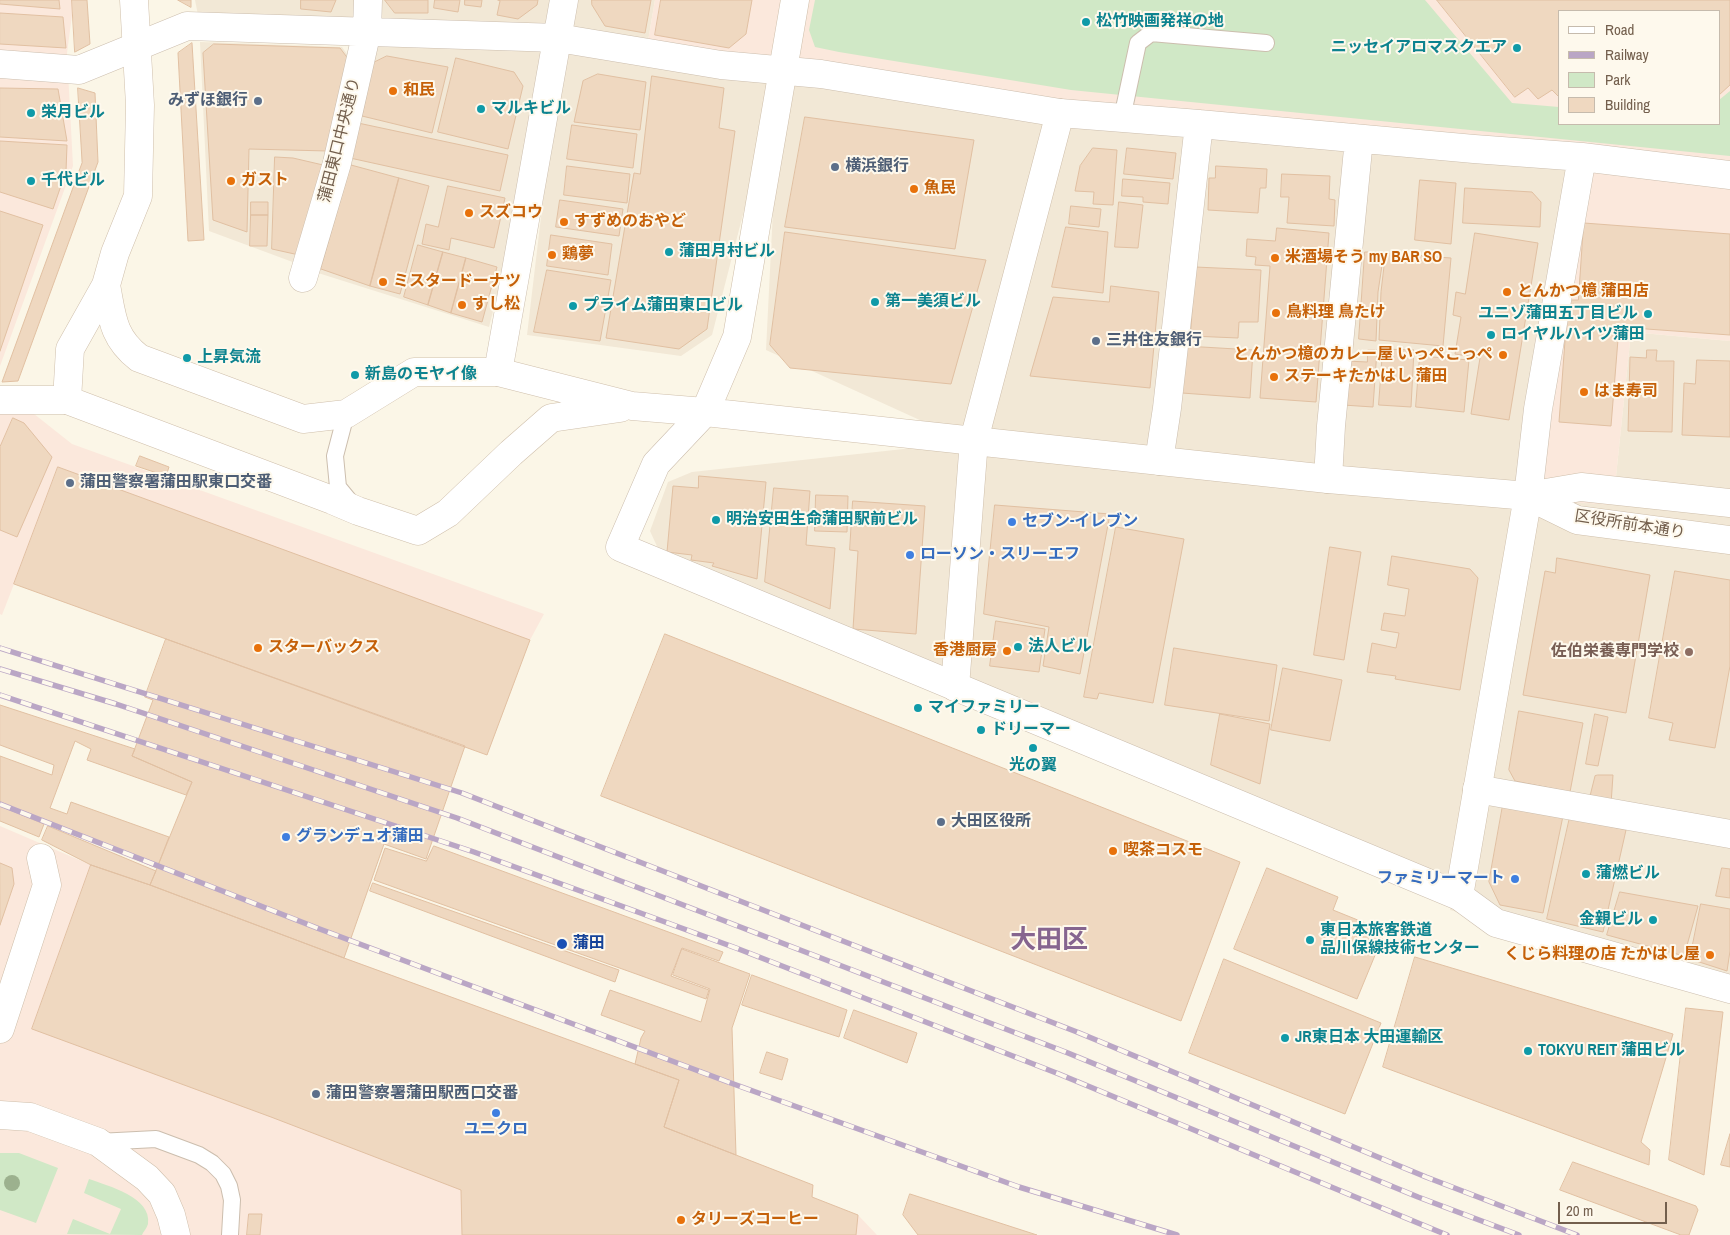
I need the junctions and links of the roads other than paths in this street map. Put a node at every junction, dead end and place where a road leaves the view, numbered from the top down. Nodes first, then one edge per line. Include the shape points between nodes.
1 (134, 0) edge
2 (368, 0) edge
3 (564, 0) edge
4 (795, 0) edge
5 (367, 31) junction
6 (558, 38) junction
7 (1266, 43) dead end
8 (137, 46) junction
9 (0, 64) edge
10 (783, 71) junction
11 (1060, 113) junction
12 (1122, 118) junction
13 (1200, 124) junction
14 (1359, 139) junction
15 (1582, 157) junction
16 (1730, 175) edge
17 (303, 278) dead end
18 (106, 284) junction
19 (498, 372) junction
20 (0, 400) edge
21 (67, 400) junction
22 (632, 406) junction
23 (706, 412) junction
24 (346, 414) junction
25 (974, 440) junction
26 (1159, 461) junction
27 (1328, 479) junction
28 (1528, 496) junction
29 (1730, 503) edge
30 (358, 511) junction
31 (1730, 540) edge
32 (955, 687) junction
33 (1478, 789) junction
34 (1730, 834) edge
35 (41, 858) dead end
36 (1459, 896) junction
37 (7, 985) edge
38 (1730, 990) edge
39 (0, 1029) edge
40 (0, 1115) edge
41 (98, 1142) junction
42 (176, 1235) edge
43 (230, 1235) edge

1 - 8 street
2 - 5 street, 蒲田東口中央通り
3 - 6 street
4 - 10 street
5 - 6 street
5 - 8 street via 187,26
5 - 17 street, 蒲田東口中央通り via 336,163
6 - 10 street
6 - 19 street
7 - 12 lane via 1151,33 1138,43
8 - 9 street via 79,70
8 - 18 street via 140,183
10 - 11 street via 821,74
10 - 23 street via 737,337
11 - 12 street
11 - 25 street
12 - 13 street
13 - 14 street
13 - 26 street
14 - 15 street
14 - 27 street
15 - 16 street
15 - 28 street via 1538,409
18 - 21 street via 70,349
18 - 24 street via 114,329 139,358 302,419
19 - 22 street
19 - 24 street via 414,372
20 - 21 street
21 - 30 street
22 - 23 street
22 - 30 street via 551,418 448,513 418,531
23 - 25 street
23 - 32 street via 656,464 620,547
24 - 30 lane via 335,456 338,487
25 - 26 street
25 - 32 street
26 - 27 street
27 - 28 street
28 - 29 street, 区役所前本通り via 1581,487
28 - 31 street, 区役所前本通り via 1577,520
28 - 33 street
32 - 36 street
33 - 34 street
33 - 36 street
35 - 37 street via 47,885
36 - 38 street via 1496,923
37 - 39 street
40 - 41 street via 30,1117
41 - 42 street via 147,1178 162,1194
41 - 43 lane via 156,1139 212,1163 229,1186 232,1200

